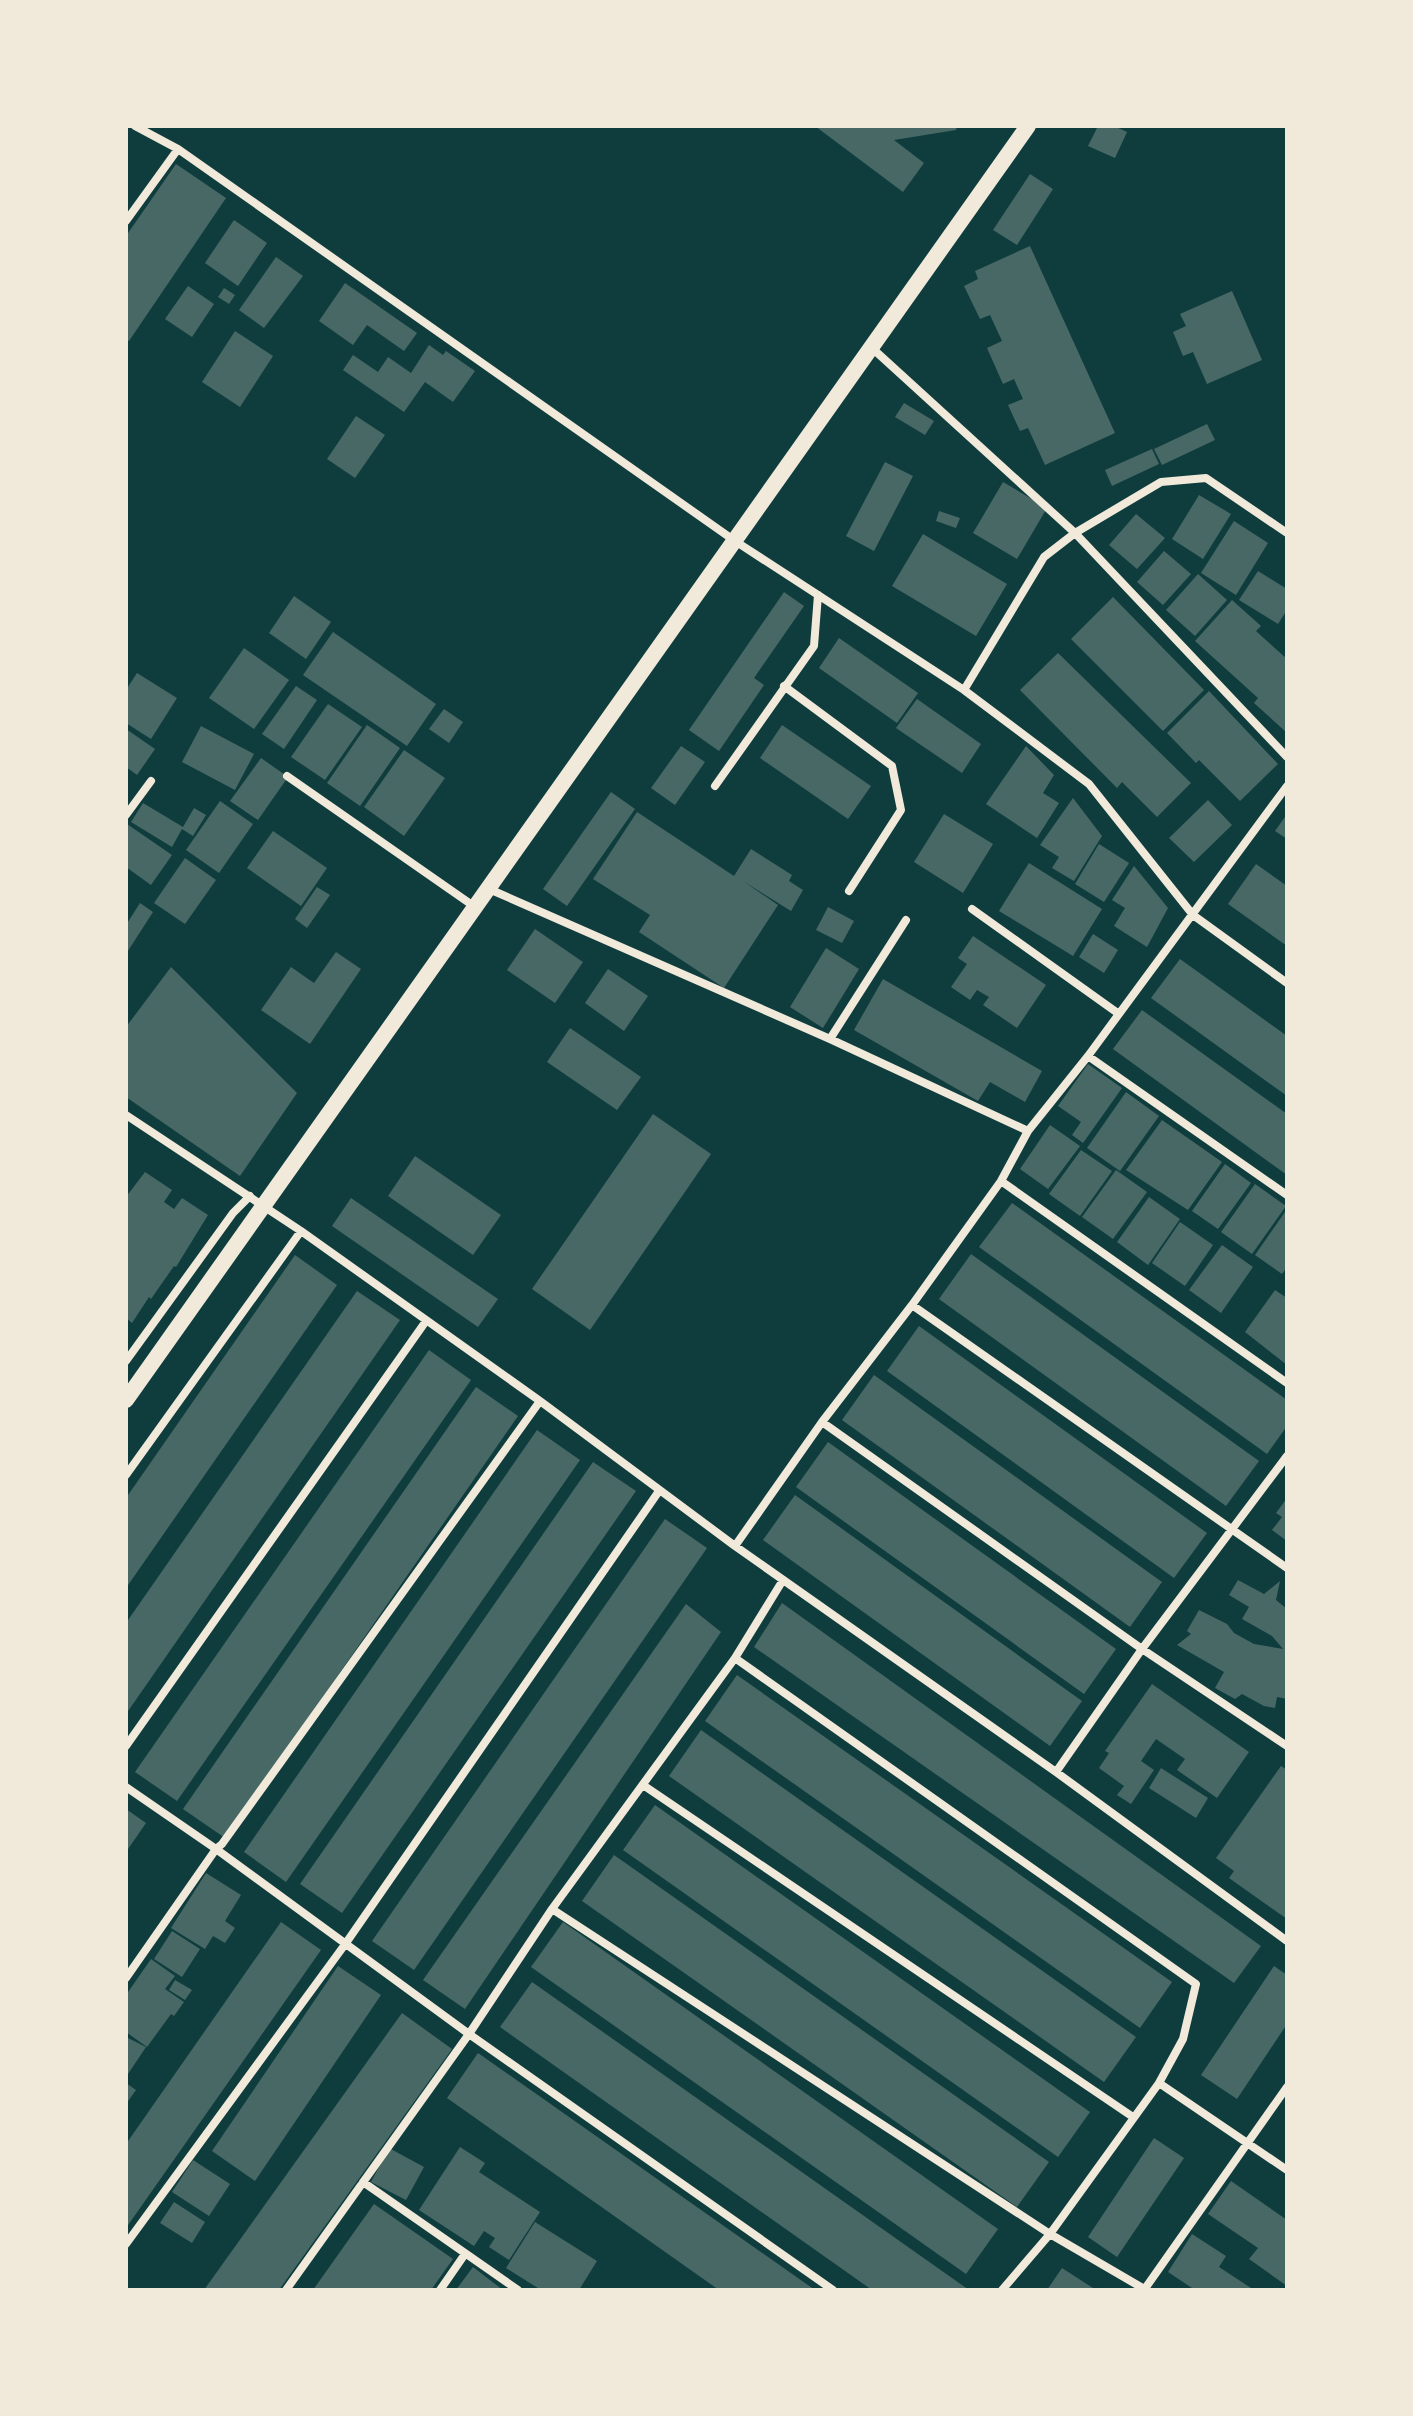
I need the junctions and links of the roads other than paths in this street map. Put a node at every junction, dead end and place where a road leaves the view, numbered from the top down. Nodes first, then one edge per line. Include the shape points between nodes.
1 (135, 126) edge
2 (1028, 126) edge
3 (178, 149) junction
4 (126, 221) edge
5 (872, 348) junction
6 (1075, 533) junction
7 (1287, 533) edge
8 (735, 541) junction
9 (818, 595) junction
10 (784, 686) junction
11 (964, 690) junction
12 (1287, 757) edge
13 (287, 776) dead end
14 (151, 781) dead end
15 (715, 786) dead end
16 (1287, 786) edge
17 (126, 815) edge
18 (488, 889) junction
19 (849, 891) dead end
20 (475, 907) junction
21 (972, 909) dead end
22 (1193, 915) junction
23 (906, 920) dead end
24 (1287, 983) edge
25 (1119, 1014) junction
26 (830, 1039) junction
27 (1088, 1056) junction
28 (126, 1115) edge
29 (1028, 1131) junction
30 (1001, 1181) junction
31 (1287, 1195) edge
32 (256, 1201) junction
33 (301, 1231) junction
34 (912, 1305) junction
35 (426, 1321) junction
36 (126, 1361) edge
37 (1287, 1383) edge
38 (126, 1400) edge
39 (540, 1401) junction
40 (822, 1422) junction
41 (1287, 1456) edge
42 (126, 1475) edge
43 (659, 1491) junction
44 (1231, 1530) junction
45 (735, 1546) junction
46 (1287, 1568) edge
47 (783, 1580) junction
48 (1142, 1649) junction
49 (735, 1658) junction
50 (126, 1746) edge
51 (1287, 1746) edge
52 (1056, 1772) junction
53 (643, 1785) junction
54 (126, 1787) edge
55 (216, 1849) junction
56 (552, 1909) junction
57 (1287, 1941) edge
58 (346, 1943) junction
59 (126, 1978) edge
60 (469, 2034) junction
61 (1159, 2083) junction
62 (1287, 2087) edge
63 (1133, 2117) junction
64 (1248, 2144) junction
65 (1287, 2170) edge
66 (363, 2182) junction
67 (1050, 2234) junction
68 (126, 2244) edge
69 (465, 2254) junction
70 (286, 2290) edge
71 (440, 2290) edge
72 (518, 2290) edge
73 (833, 2290) edge
74 (1002, 2290) edge
75 (1145, 2290) edge

1 - 3 street
2 - 5 main road
3 - 4 street
3 - 8 street
5 - 6 street
5 - 8 main road
6 - 7 street via 1161,482 1206,478
6 - 11 street via 1044,557
6 - 12 street
8 - 9 street
8 - 18 main road
9 - 10 street via 814,646
9 - 11 street
10 - 15 street
10 - 19 street via 892,766 901,810
11 - 22 street via 1089,784
13 - 20 street
14 - 17 street
16 - 22 street
18 - 20 main road
18 - 26 street
20 - 32 main road
21 - 25 street
22 - 24 street
22 - 25 street
23 - 26 street
25 - 27 street
26 - 29 street
27 - 29 street
27 - 31 street
28 - 32 street
29 - 30 street
30 - 34 street
30 - 37 street
32 - 33 street
32 - 36 street via 233,1213
32 - 38 main road
33 - 35 street
33 - 42 street
34 - 40 street
34 - 44 street
35 - 39 street
35 - 50 street
39 - 43 street
39 - 55 street
40 - 45 street
40 - 48 street
41 - 44 street
43 - 45 street
43 - 58 street
44 - 46 street
44 - 48 street
45 - 47 street
47 - 49 street
47 - 52 street
48 - 51 street
48 - 52 street
49 - 53 street
49 - 61 street via 1196,1984 1183,2039
52 - 57 street
53 - 56 street
53 - 63 street
54 - 55 street
55 - 58 street
55 - 59 street
56 - 60 street
56 - 67 street
58 - 60 street
58 - 68 street
60 - 66 street
60 - 73 street
61 - 63 street
61 - 64 street
62 - 64 street
63 - 67 street
64 - 65 street
64 - 75 street
66 - 69 street
66 - 70 street
67 - 74 street
67 - 75 street
69 - 71 street
69 - 72 street

